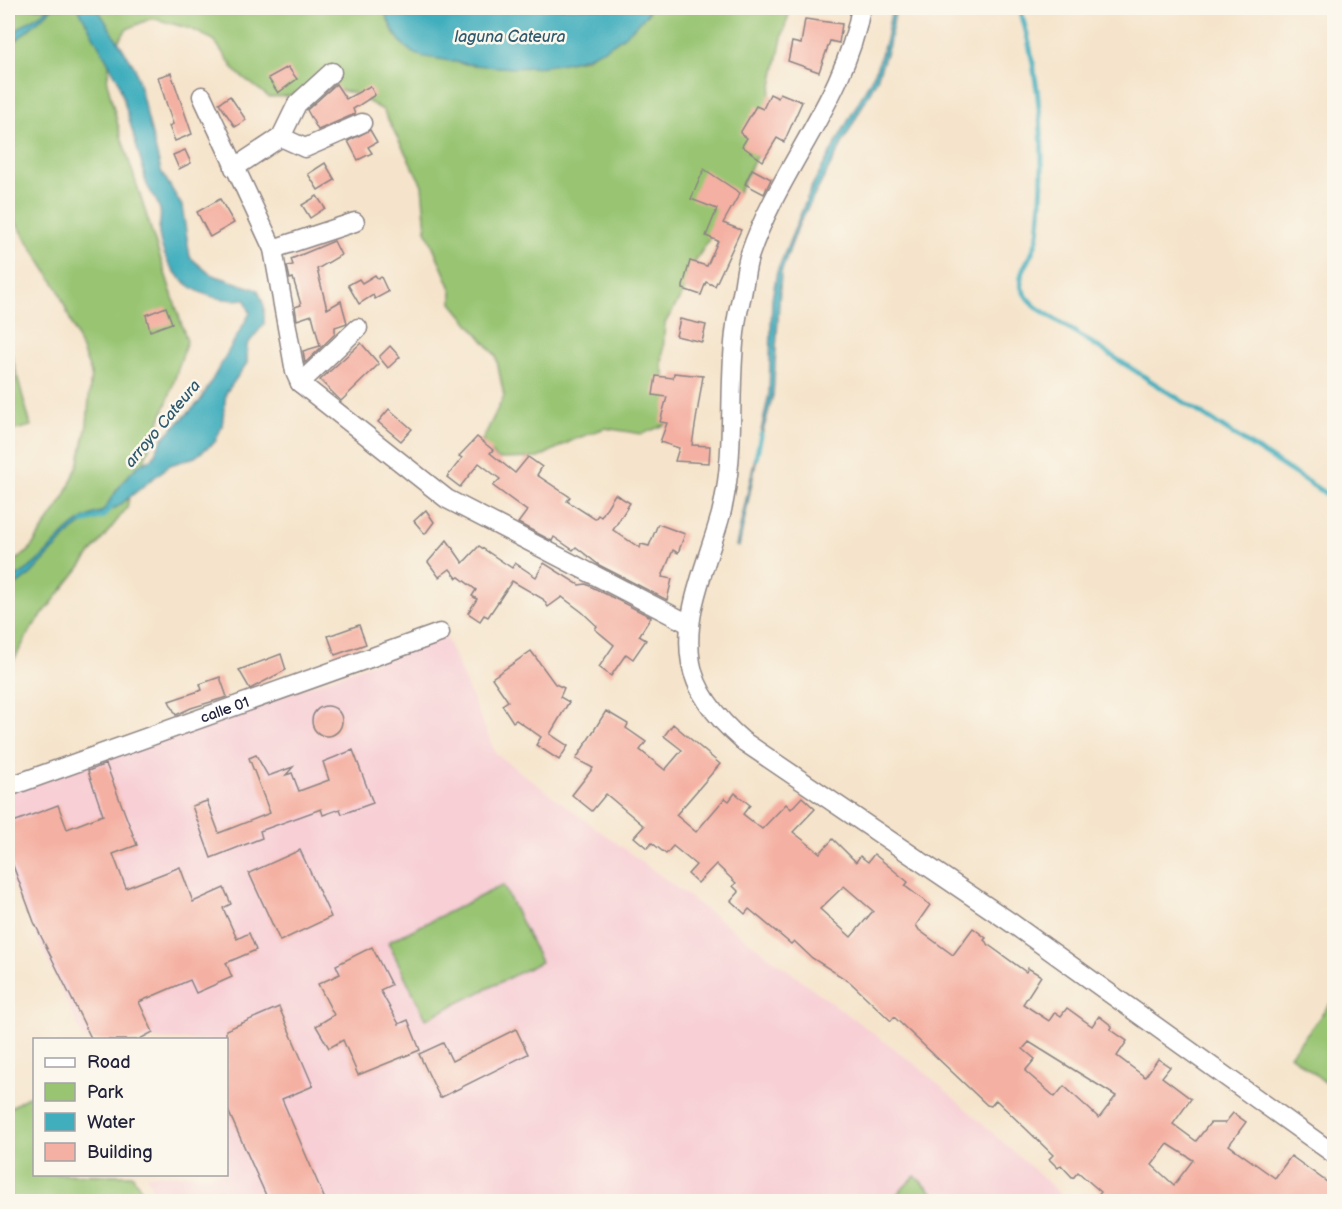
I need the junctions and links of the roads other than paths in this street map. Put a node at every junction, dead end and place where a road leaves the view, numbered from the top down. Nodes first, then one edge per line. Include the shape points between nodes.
1 (861, 8) edge
2 (332, 72) dead end
3 (202, 96) dead end
4 (362, 123) dead end
5 (281, 137) junction
6 (234, 168) junction
7 (355, 222) dead end
8 (273, 249) junction
9 (358, 328) dead end
10 (300, 383) junction
11 (689, 624) junction
12 (440, 633) dead end
13 (8, 787) edge
14 (1335, 1154) edge

1 - 11 street via 855,39 761,225 749,257 735,326 728,482
2 - 5 street via 297,104
3 - 6 street
4 - 5 street via 305,148
5 - 6 street
6 - 8 street
7 - 8 street
8 - 10 street
9 - 10 street
10 - 11 street via 447,499
11 - 14 street via 691,663 698,685 729,729 743,741 1013,924
12 - 13 street, calle 01

